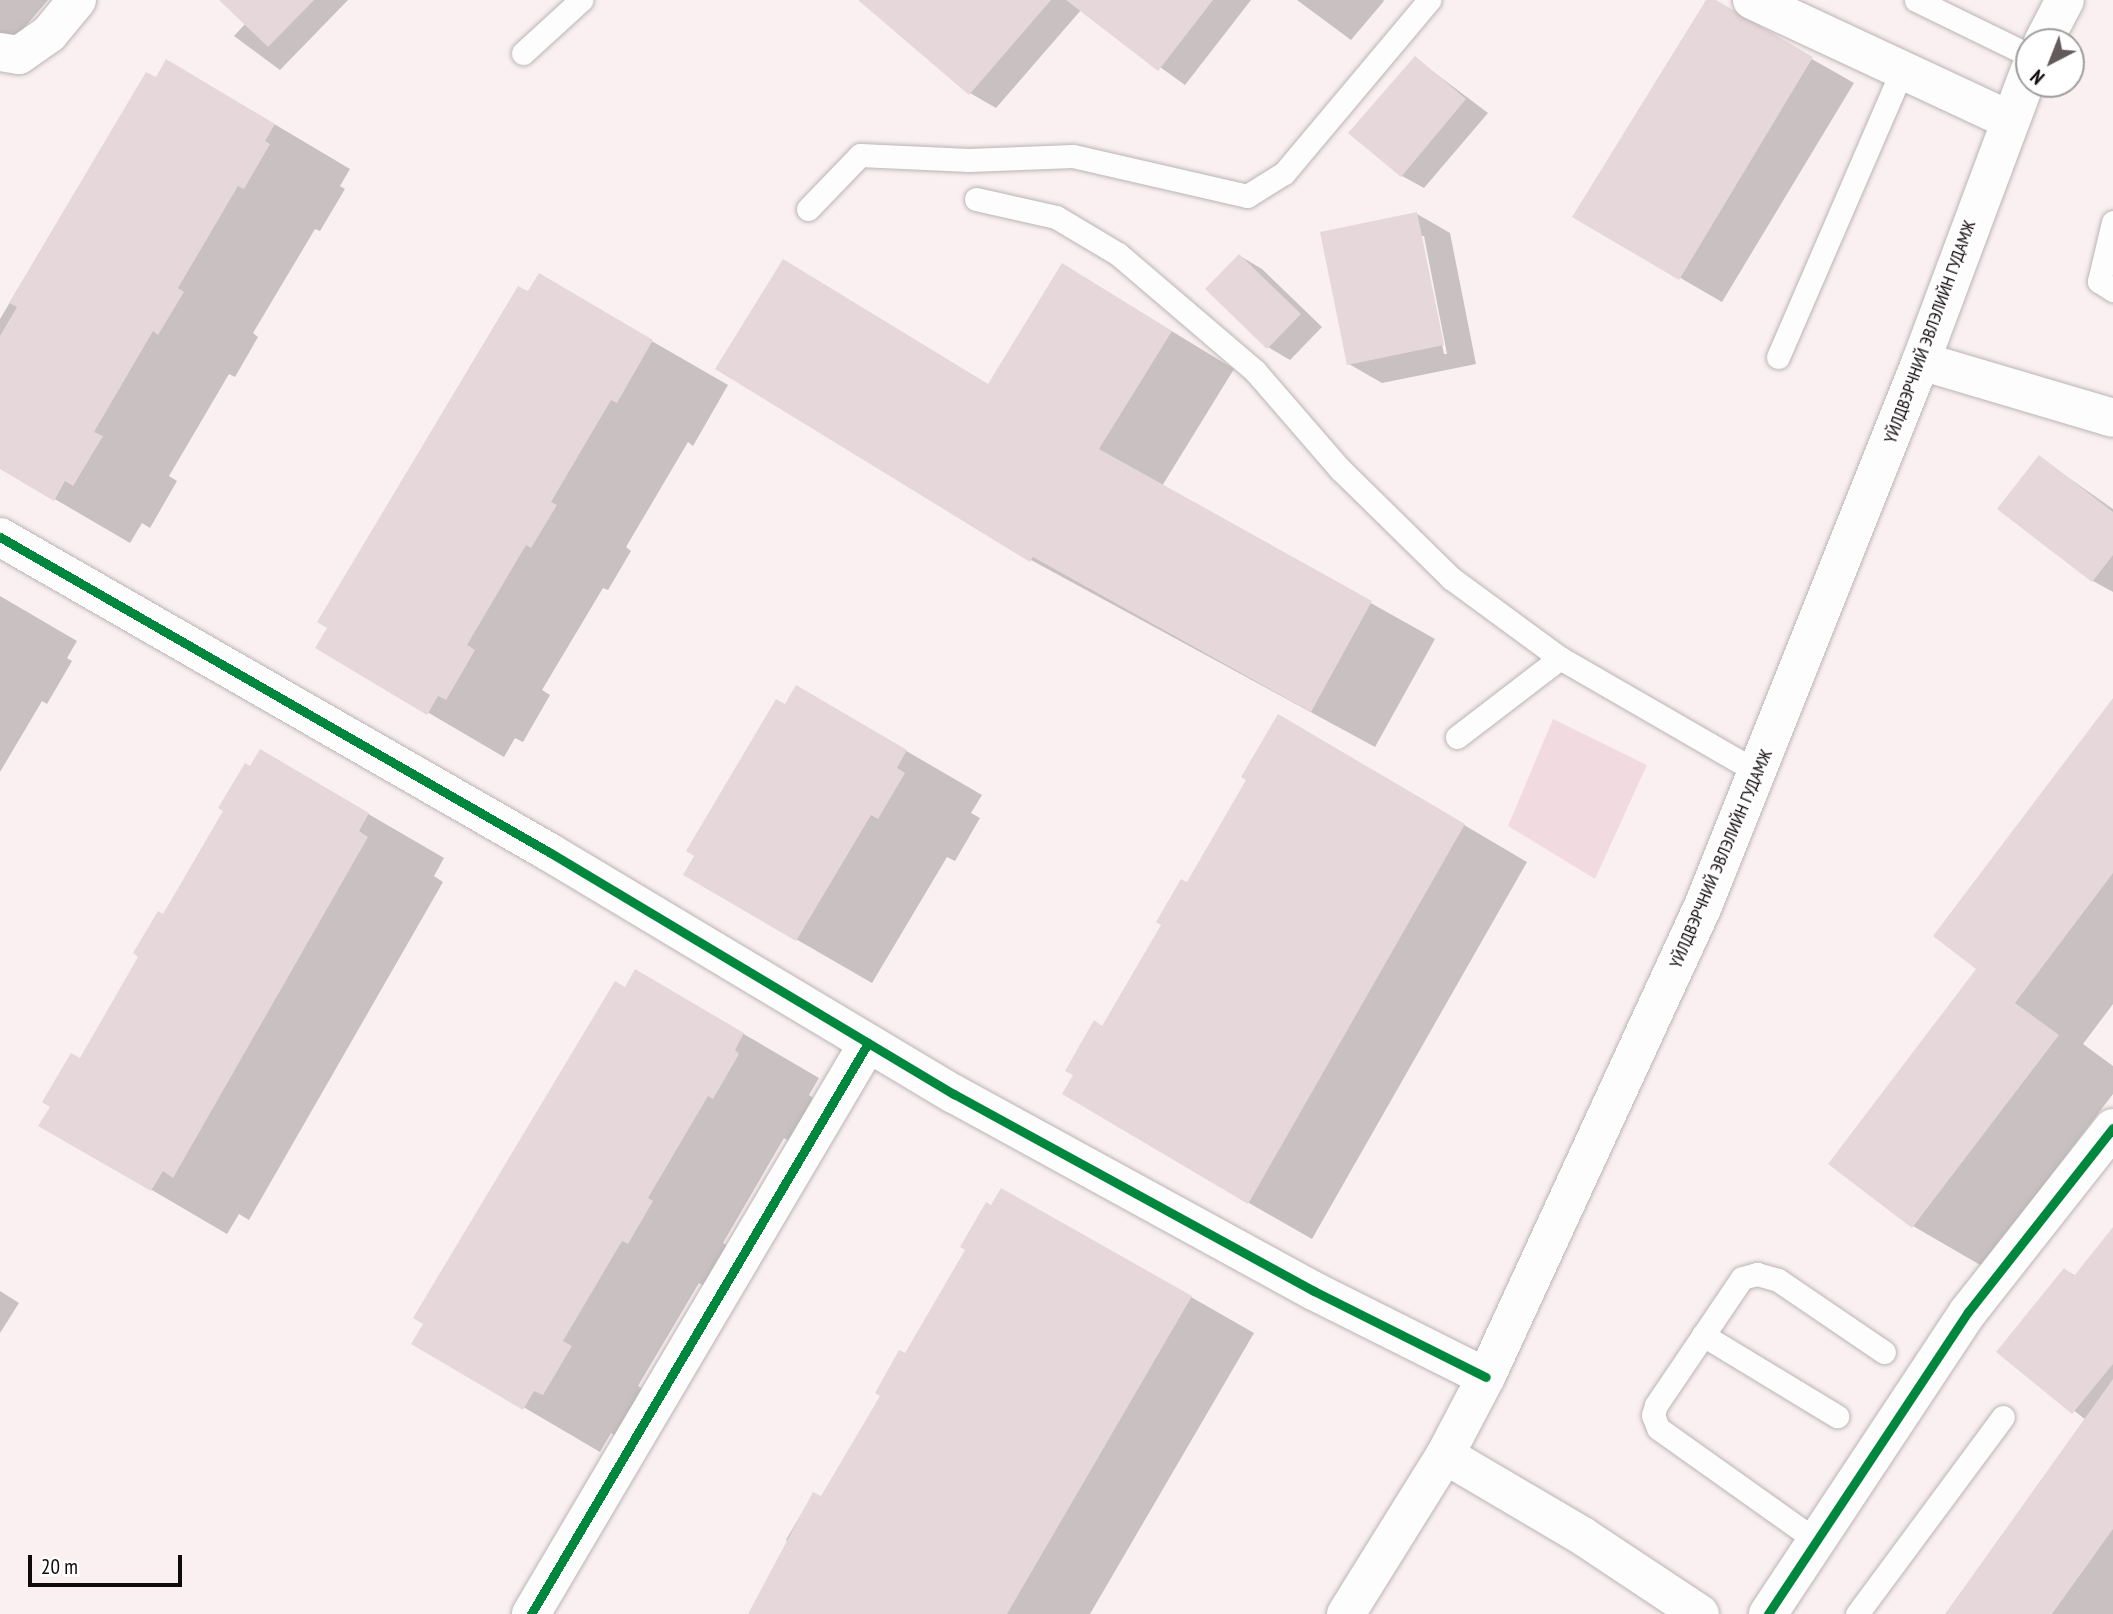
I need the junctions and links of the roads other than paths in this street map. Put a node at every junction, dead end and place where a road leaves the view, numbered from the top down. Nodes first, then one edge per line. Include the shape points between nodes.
1 (77, 0) edge
2 (581, 0) edge
3 (1429, 0) edge
4 (1752, 0) edge
5 (1916, 0) edge
6 (2065, 0) edge
7 (2050, 28) edge
8 (2015, 48) edge
9 (0, 52) edge
10 (523, 53) dead end
11 (1901, 73) junction
12 (2018, 98) edge
13 (2009, 120) junction
14 (976, 199) dead end
15 (808, 209) dead end
16 (2113, 222) edge
17 (2113, 290) edge
18 (1777, 357) dead end
19 (1921, 361) junction
20 (2113, 418) edge
21 (0, 537) edge
22 (1560, 658) junction
23 (1457, 737) dead end
24 (1759, 774) junction
25 (868, 1042) junction
26 (2113, 1128) edge
27 (1703, 1335) junction
28 (1884, 1352) dead end
29 (1486, 1377) junction
30 (1838, 1416) dead end
31 (2003, 1417) dead end
32 (1445, 1455) junction
33 (1814, 1539) junction
34 (531, 1614) edge
35 (1346, 1614) edge
36 (1700, 1614) edge
37 (1768, 1614) edge
38 (1857, 1614) edge

1 - 9 street via 50,34 19,55
2 - 10 lane
3 - 15 lane via 1284,173 1247,196 1073,156 969,160 860,155
4 - 11 street
5 - 8 lane
6 - 7 street
11 - 13 street
11 - 18 lane
12 - 13 street, ҮЙЛДВЭРЧНИЙ ЭВЛЭЛИЙН ГУДАМЖ
13 - 19 street, ҮЙЛДВЭРЧНИЙ ЭВЛЭЛИЙН ГУДАМЖ
14 - 22 lane via 1056,217 1118,254 1255,371 1340,469 1451,578
16 - 17 lane via 2099,281
19 - 20 street
19 - 24 street, ҮЙЛДВЭРЧНИЙ ЭВЛЭЛИЙН ГУДАМЖ
21 - 25 street via 550,852
22 - 23 lane
22 - 24 lane
24 - 29 street, ҮЙЛДВЭРЧНИЙ ЭВЛЭЛИЙН ГУДАМЖ
25 - 29 street via 1302,1285
25 - 34 street
26 - 33 street via 1968,1312
27 - 28 lane via 1742,1278 1757,1274 1778,1280
27 - 30 lane
27 - 33 lane via 1656,1405 1653,1415 1658,1427
29 - 32 street, ҮЙЛДВЭРЧНИЙ ЭВЛЭЛИЙН ГУДАМЖ
31 - 38 lane
32 - 35 street, ҮЙЛДВЭРЧНИЙ ЭВЛЭЛИЙН ГУДАМЖ
32 - 36 street via 1584,1537
33 - 37 street

